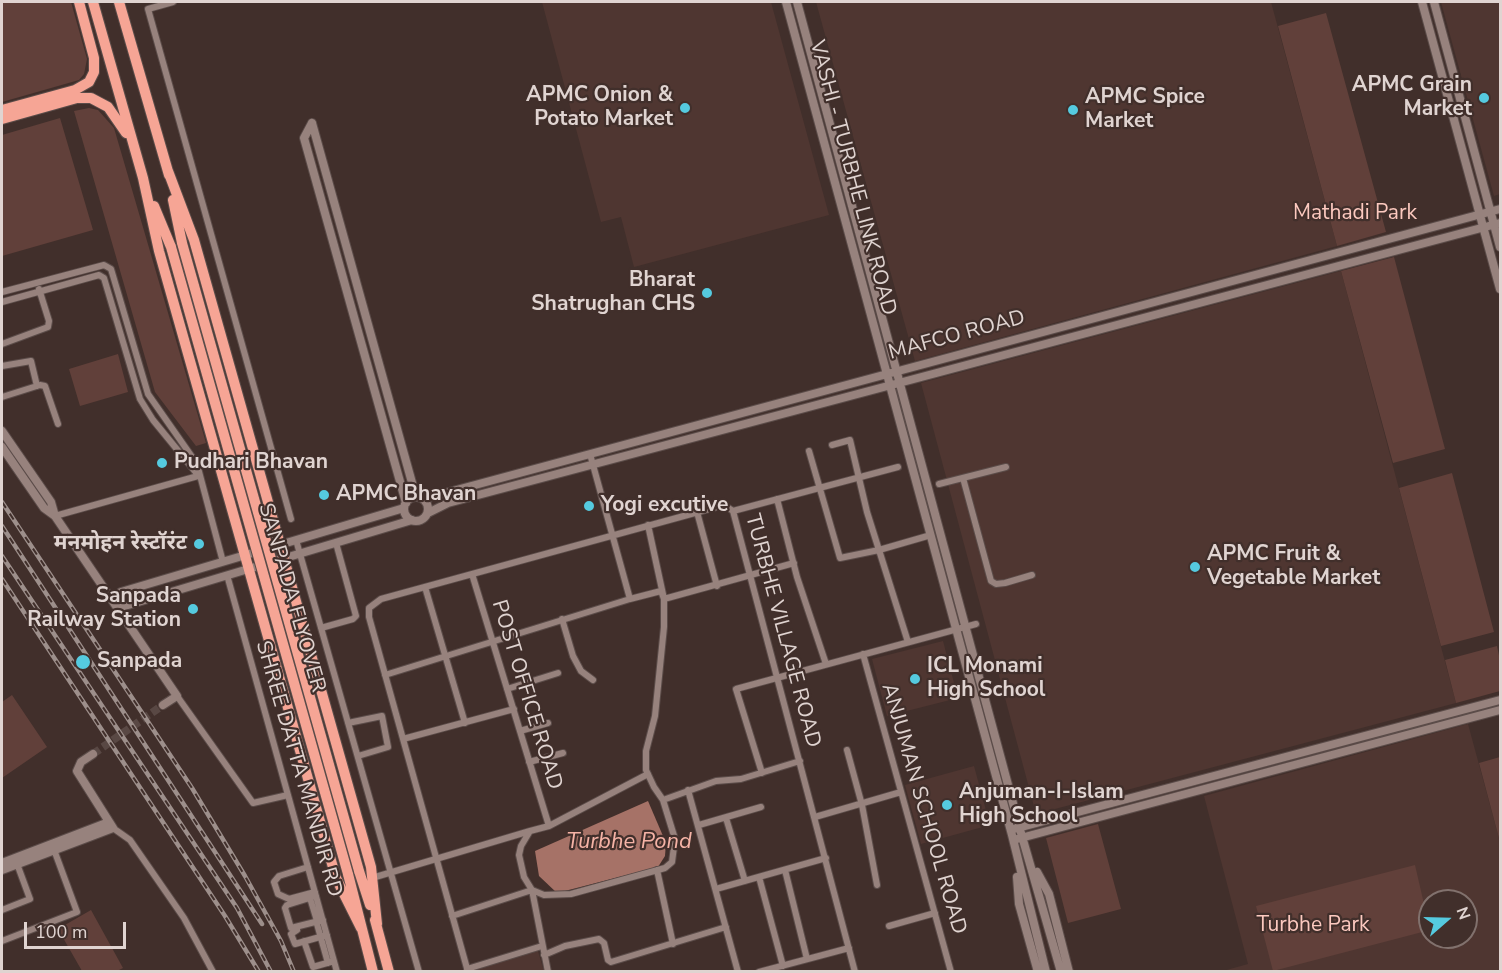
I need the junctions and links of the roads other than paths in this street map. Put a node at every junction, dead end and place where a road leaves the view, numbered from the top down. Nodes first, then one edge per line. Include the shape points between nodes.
1 (79, 2) edge
2 (93, 2) edge
3 (119, 2) edge
4 (124, 2) edge
5 (173, 2) edge
6 (786, 2) edge
7 (797, 2) edge
8 (1422, 2) edge
9 (1434, 2) edge
10 (125, 20) junction
11 (2, 110) edge
12 (2, 119) edge
13 (133, 144) junction
14 (168, 171) junction
15 (142, 178) junction
16 (1500, 209) edge
17 (1491, 211) junction
18 (1480, 214) junction
19 (855, 218) junction
20 (845, 221) junction
21 (1497, 224) edge
22 (1484, 227) junction
23 (176, 245) junction
24 (1500, 247) edge
25 (37, 282) junction
26 (1500, 289) edge
27 (39, 291) junction
28 (2, 292) edge
29 (2, 302) edge
30 (2, 344) edge
31 (2, 366) edge
32 (897, 371) junction
33 (887, 374) junction
34 (900, 383) junction
35 (37, 386) junction
36 (890, 386) junction
37 (2, 397) edge
38 (58, 424) dead end
39 (700, 424) junction
40 (2, 431) edge
41 (704, 435) junction
42 (832, 445) dead end
43 (2, 447) edge
44 (809, 451) dead end
45 (590, 454) junction
46 (580, 456) junction
47 (593, 465) junction
48 (1006, 466) dead end
49 (583, 467) junction
50 (898, 467) dead end
51 (198, 476) junction
52 (963, 477) junction
53 (858, 478) junction
54 (939, 484) dead end
55 (820, 488) junction
56 (265, 490) junction
57 (419, 498) junction
58 (229, 500) junction
59 (777, 500) junction
60 (405, 505) junction
61 (697, 512) junction
62 (733, 512) junction
63 (428, 513) junction
64 (55, 516) junction
65 (291, 519) dead end
66 (412, 520) junction
67 (648, 525) junction
68 (931, 534) junction
69 (613, 535) junction
70 (296, 540) junction
71 (336, 543) junction
72 (280, 545) junction
73 (879, 550) junction
74 (300, 553) junction
75 (245, 555) junction
76 (284, 558) junction
77 (223, 562) junction
78 (794, 562) junction
79 (249, 569) junction
80 (472, 574) junction
81 (227, 575) junction
82 (1032, 575) dead end
83 (750, 576) junction
84 (717, 586) junction
85 (425, 587) junction
86 (111, 598) junction
87 (630, 599) junction
88 (664, 599) junction
89 (117, 608) junction
90 (562, 620) junction
91 (976, 624) dead end
92 (321, 628) junction
93 (961, 628) junction
94 (493, 642) junction
95 (908, 642) junction
96 (863, 654) junction
97 (445, 657) junction
98 (826, 664) junction
99 (558, 673) dead end
100 (385, 675) junction
101 (777, 677) junction
102 (593, 680) dead end
103 (507, 689) junction
104 (177, 696) junction
105 (1500, 700) edge
106 (164, 705) tunnel mouth
107 (514, 710) junction
108 (1500, 710) edge
109 (348, 723) junction
110 (465, 723) junction
111 (548, 723) dead end
112 (520, 731) junction
113 (403, 739) junction
114 (847, 750) dead end
115 (563, 753) dead end
116 (93, 754) tunnel mouth
117 (358, 756) junction
118 (800, 761) junction
119 (529, 762) junction
120 (762, 772) junction
121 (648, 774) junction
122 (688, 790) junction
123 (901, 792) junction
124 (288, 795) junction
125 (663, 800) junction
126 (862, 805) junction
127 (761, 807) dead end
128 (815, 817) junction
129 (726, 818) junction
130 (111, 825) junction
131 (699, 825) junction
132 (549, 826) junction
133 (530, 831) junction
134 (1016, 834) junction
135 (53, 847) junction
136 (1025, 847) junction
137 (1015, 850) junction
138 (826, 858) junction
139 (437, 859) junction
140 (16, 861) junction
141 (2, 863) edge
142 (308, 867) junction
143 (2, 870) edge
144 (657, 870) junction
145 (785, 870) junction
146 (354, 873) junction
147 (391, 873) junction
148 (759, 877) junction
149 (372, 878) junction
150 (745, 881) junction
151 (877, 885) dead end
152 (716, 889) junction
153 (532, 890) junction
154 (314, 895) junction
155 (2, 910) edge
156 (935, 913) junction
157 (453, 916) junction
158 (320, 922) junction
159 (377, 924) junction
160 (889, 926) dead end
161 (726, 927) junction
162 (361, 928) junction
163 (324, 935) junction
164 (2, 941) edge
165 (304, 941) junction
166 (673, 944) junction
167 (542, 946) junction
168 (849, 948) junction
169 (544, 955) junction
170 (807, 959) junction
171 (331, 962) junction
172 (786, 965) junction
173 (467, 970) edge
174 (763, 971) edge
175 (213, 972) edge
176 (337, 972) edge
177 (373, 972) edge
178 (389, 972) edge
179 (419, 972) edge
180 (548, 972) edge
181 (738, 972) edge
182 (791, 972) edge
183 (855, 972) edge
184 (951, 972) edge
185 (1038, 972) edge
186 (1046, 972) edge
187 (1061, 972) edge
188 (1070, 972) edge

1 - 11 highway via 94,58 89,82 75,90
2 - 13 highway
3 - 10 highway
4 - 10 highway
5 - 65 street via 148,9
6 - 20 main road, VASHI - TURBHE LINK ROAD
7 - 19 main road, VASHI - TURBHE LINK ROAD
8 - 18 main road
9 - 17 main road
10 - 14 highway
12 - 13 highway via 77,98 91,98 108,107
13 - 15 highway
14 - 23 highway, SANPADA FLYOVER
14 - 56 highway via 194,240
15 - 23 highway, SANPADA FLYOVER
15 - 58 highway
16 - 17 main road, MAFCO ROAD
17 - 18 main road, MAFCO ROAD
17 - 21 main road
18 - 22 main road
18 - 32 main road, MAFCO ROAD
19 - 20 street
19 - 32 main road, VASHI - TURBHE LINK ROAD
20 - 33 main road, VASHI - TURBHE LINK ROAD
21 - 22 main road, MAFCO ROAD
21 - 24 main road
22 - 26 main road
22 - 34 main road, MAFCO ROAD
23 - 146 highway, SANPADA FLYOVER, bridge
25 - 27 street
25 - 28 street
25 - 51 street via 104,265 111,269 148,394 194,455
27 - 29 street
27 - 30 street via 48,327
27 - 51 street via 99,275 104,278 140,399
31 - 35 street via 31,361
32 - 33 main road, MAFCO ROAD
32 - 34 main road, VASHI - TURBHE LINK ROAD
33 - 36 main road, VASHI - TURBHE LINK ROAD
33 - 39 main road, MAFCO ROAD
34 - 36 main road, MAFCO ROAD
34 - 93 main road, VASHI - TURBHE LINK ROAD
35 - 37 street
35 - 38 street via 46,388
36 - 41 main road, MAFCO ROAD
36 - 68 main road, VASHI - TURBHE LINK ROAD
39 - 41 street
39 - 45 main road, MAFCO ROAD
40 - 64 main road via 51,502
41 - 47 main road, MAFCO ROAD
42 - 53 street via 850,440
43 - 64 main road via 44,508
44 - 55 street
45 - 46 main road, MAFCO ROAD
45 - 47 street
46 - 49 street
46 - 57 main road, MAFCO ROAD
47 - 49 main road, MAFCO ROAD
47 - 69 street
48 - 52 street
49 - 63 main road, MAFCO ROAD via 448,503
50 - 53 street
51 - 64 street
51 - 77 street
52 - 54 street
52 - 82 street via 992,581 1005,583
53 - 55 street
53 - 73 street
55 - 59 street
55 - 73 street via 840,558
56 - 58 highway
56 - 72 highway
57 - 60 main road
57 - 60 main road via 312,123 304,138
57 - 63 main road via 428,505
58 - 75 highway
59 - 62 street
59 - 78 street
60 - 66 main road via 406,515
60 - 70 main road
61 - 62 street, TURBHE VILLAGE ROAD via 724,505
61 - 67 street, TURBHE VILLAGE ROAD
61 - 84 street
62 - 83 street, TURBHE VILLAGE ROAD
63 - 66 main road via 420,521
64 - 86 main road
66 - 71 main road
67 - 69 street, TURBHE VILLAGE ROAD
67 - 88 street
68 - 73 street
68 - 93 main road, VASHI - TURBHE LINK ROAD
69 - 80 street, TURBHE VILLAGE ROAD
69 - 87 street
70 - 72 main road
70 - 74 street
71 - 74 main road
71 - 92 street via 356,616
72 - 75 main road
72 - 76 highway
73 - 95 street
74 - 76 main road
74 - 92 street
75 - 77 main road
75 - 79 highway
76 - 79 main road
76 - 149 highway
77 - 86 main road
78 - 83 street
78 - 98 street
79 - 81 main road
79 - 162 highway via 336,878
80 - 85 street, TURBHE VILLAGE ROAD
80 - 94 street, POST OFFICE ROAD
81 - 89 main road
81 - 124 street, SHREE DATTA MANDIR RD
83 - 84 street
83 - 101 street, TURBHE VILLAGE ROAD
84 - 88 street
85 - 97 street
85 - 100 street, TURBHE VILLAGE ROAD via 381,599 369,608
86 - 89 main road
87 - 88 street via 662,591
87 - 90 street
88 - 121 street via 654,716 646,751
89 - 104 main road
90 - 94 street
90 - 102 street via 573,656 581,671
91 - 93 street
92 - 109 street
93 - 95 street
93 - 134 main road, VASHI - TURBHE LINK ROAD
94 - 97 street
94 - 103 street, POST OFFICE ROAD
95 - 96 street
96 - 98 street
96 - 123 street, ANJUMAN SCHOOL ROAD
97 - 100 street
97 - 110 street
98 - 101 street
99 - 103 street
100 - 113 street, TURBHE VILLAGE ROAD
101 - 118 street, TURBHE VILLAGE ROAD
101 - 120 street via 736,689
103 - 107 street, POST OFFICE ROAD
104 - 106 main road
104 - 124 street via 253,803
105 - 134 main road
107 - 110 street
107 - 112 street, POST OFFICE ROAD
108 - 134 main road
109 - 117 street
109 - 117 street via 382,716 388,747
110 - 113 street
111 - 112 street
112 - 119 street, POST OFFICE ROAD
113 - 139 street, TURBHE VILLAGE ROAD
114 - 126 street
115 - 119 street
116 - 130 main road via 81,762 77,771
117 - 147 street
118 - 120 street
118 - 128 street, TURBHE VILLAGE ROAD
119 - 132 street, POST OFFICE ROAD
120 - 122 street
121 - 125 street
121 - 132 street
122 - 125 street
122 - 131 street
123 - 126 street
123 - 156 street, ANJUMAN SCHOOL ROAD
124 - 142 street, SHREE DATTA MANDIR RD
125 - 144 street via 675,839 674,852 672,862
126 - 128 street
126 - 151 street
127 - 129 street
128 - 138 street, TURBHE VILLAGE ROAD
129 - 131 street
129 - 150 street
130 - 135 main road
130 - 175 street via 130,840 184,918
131 - 152 street
132 - 133 street
133 - 139 street
133 - 153 street via 519,855
134 - 136 main road, VASHI - TURBHE LINK ROAD
134 - 137 main road, VASHI - TURBHE LINK ROAD
135 - 140 main road
135 - 164 street via 77,912
136 - 187 main road
136 - 188 main road via 1049,894
137 - 185 main road via 1019,904
137 - 186 main road
138 - 145 street
138 - 168 street, TURBHE VILLAGE ROAD
139 - 147 street
139 - 157 street, TURBHE VILLAGE ROAD
140 - 141 main road
140 - 143 main road
140 - 155 street via 30,899
142 - 154 street, SHREE DATTA MANDIR RD
142 - 154 street via 279,876 274,882 278,894 289,899
144 - 153 street via 571,894 544,895
144 - 166 street
145 - 148 street
145 - 170 street
146 - 159 highway, SANPADA FLYOVER
146 - 162 highway, SANPADA FLYOVER
147 - 149 street
147 - 179 street
148 - 150 street
148 - 172 street
149 - 159 highway
150 - 152 street
152 - 161 street
153 - 157 street
153 - 167 street
154 - 158 street, SHREE DATTA MANDIR RD
154 - 158 street via 285,906 292,928
156 - 160 street
156 - 184 street, ANJUMAN SCHOOL ROAD
157 - 173 street, TURBHE VILLAGE ROAD
158 - 163 street, SHREE DATTA MANDIR RD
158 - 165 street via 293,931 295,944
159 - 178 highway
161 - 166 street
161 - 181 street
162 - 177 highway
163 - 165 street
163 - 171 street, SHREE DATTA MANDIR RD
165 - 171 street via 312,966
166 - 169 street via 611,962 599,939
167 - 169 street
167 - 173 street
168 - 170 street
168 - 183 street, TURBHE VILLAGE ROAD
169 - 180 street
170 - 172 street
171 - 176 street, SHREE DATTA MANDIR RD
172 - 174 street
172 - 182 street

